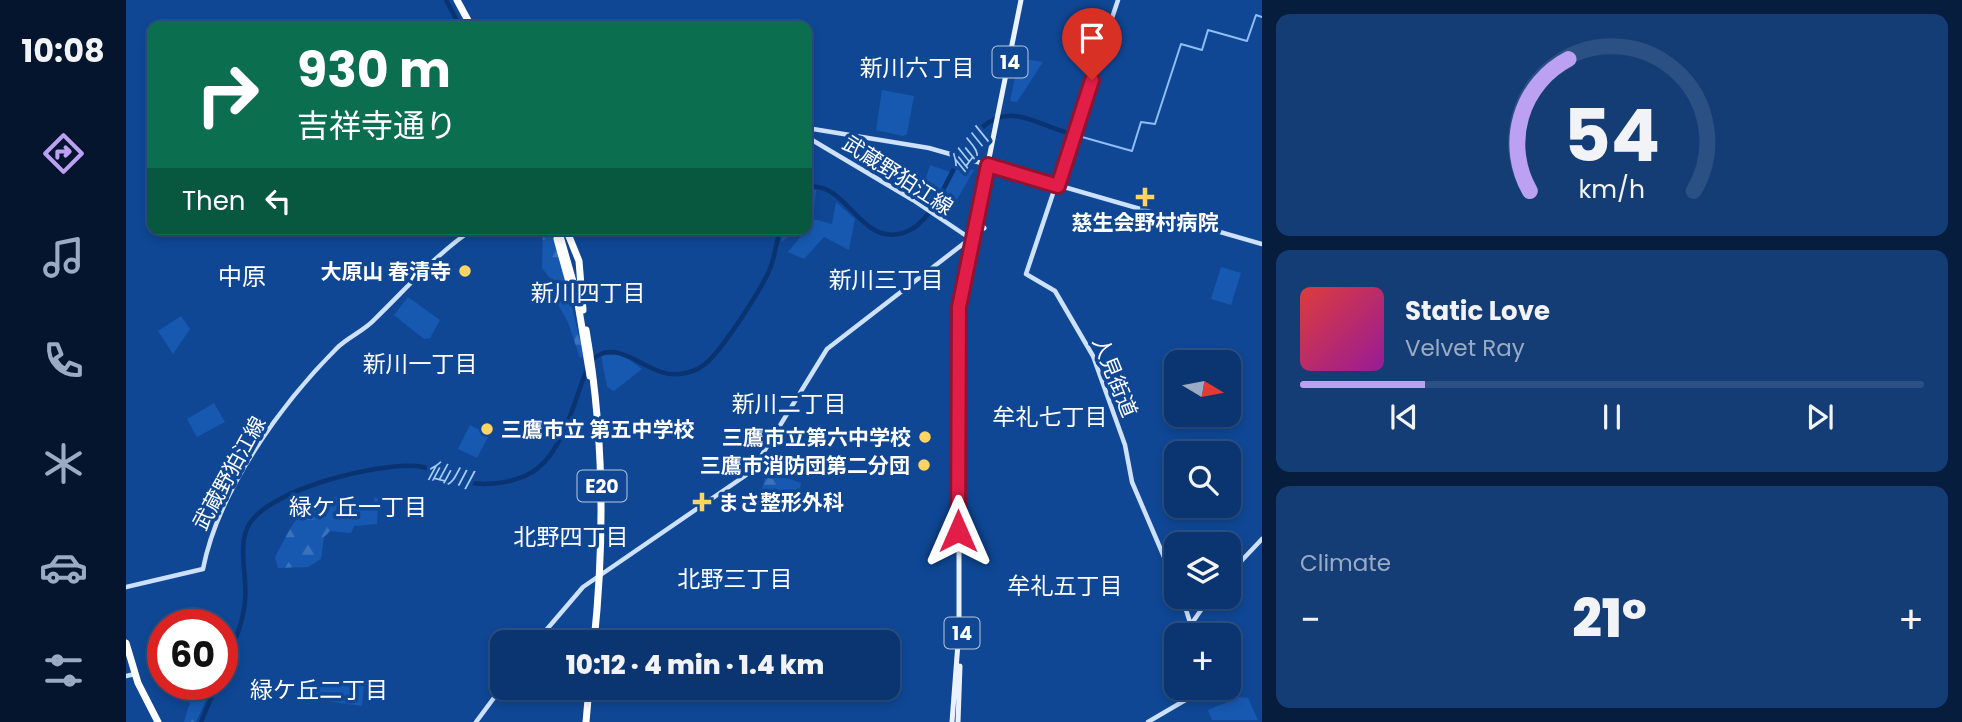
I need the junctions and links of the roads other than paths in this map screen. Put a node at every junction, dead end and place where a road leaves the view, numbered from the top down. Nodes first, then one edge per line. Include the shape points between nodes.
1 (454, 0) edge
2 (1023, 0) edge
3 (1118, 0) edge
4 (465, 21) edge
5 (812, 129) edge
6 (812, 140) edge
7 (989, 165) junction
8 (1058, 186) junction
9 (465, 235) edge
10 (562, 235) edge
11 (564, 235) edge
12 (974, 237) junction
13 (1262, 244) edge
14 (584, 331) junction
15 (1262, 539) edge
16 (1164, 556) edge
17 (1241, 561) edge
18 (126, 587) edge
19 (545, 630) edge
20 (593, 630) edge
21 (594, 630) edge
22 (126, 643) edge
23 (126, 653) edge
24 (131, 675) edge
25 (492, 700) edge
26 (587, 700) edge
27 (1185, 700) edge
28 (157, 722) edge
29 (476, 722) edge
30 (584, 722) edge
31 (952, 722) edge
32 (958, 722) edge
33 (1148, 722) edge

1 - 4 highway
2 - 7 main road, 14
3 - 8 main road, 人見街道
5 - 7 main road, 武蔵野狛江線 via 926,147
6 - 12 main road, 武蔵野狛江線
7 - 8 main road, 武蔵野狛江線
7 - 12 main road, 14
7 - 12 main road, 14 via 981,226
8 - 13 main road, 武蔵野狛江線
8 - 16 main road, 人見街道 via 1026,274 1055,291 1093,356 1125,445 1135,489
9 - 18 main road, 武蔵野狛江線 via 428,263 373,322 340,345 293,397 235,487 209,541 203,569
10 - 14 highway, E20 via 576,269
11 - 14 highway, E20 via 579,261
12 - 19 main road via 827,349 752,471 583,587
12 - 31 main road, 14 via 958,327 959,630
12 - 32 main road, 14 via 961,328
14 - 20 highway, E20, bridge via 594,412 598,520
14 - 21 highway, E20, bridge via 596,395 602,478
15 - 17 main road
22 - 24 highway
23 - 24 highway
24 - 28 highway
25 - 29 main road
26 - 30 highway
27 - 33 main road

